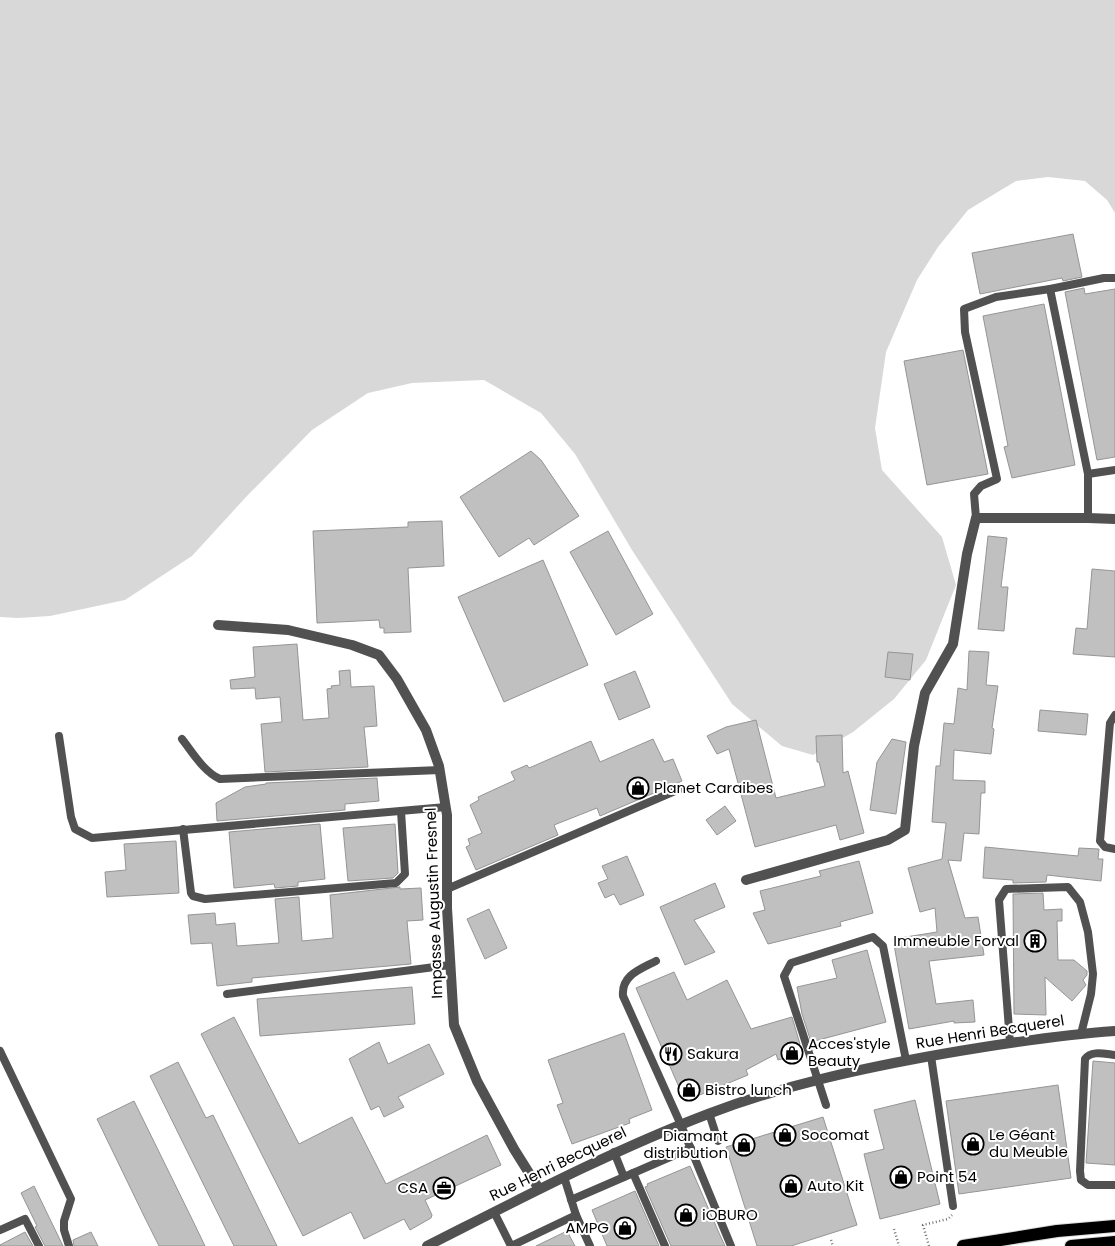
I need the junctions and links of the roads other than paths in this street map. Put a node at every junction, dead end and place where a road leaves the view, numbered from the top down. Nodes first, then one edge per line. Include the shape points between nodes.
1 (1115, 278) edge
2 (1050, 289) junction
3 (1115, 470) edge
4 (1088, 474) junction
5 (976, 518) junction
6 (1088, 518) junction
7 (1115, 519) edge
8 (218, 625) dead end
9 (1115, 715) edge
10 (59, 736) dead end
11 (182, 740) dead end
12 (440, 770) junction
13 (682, 788) dead end
14 (446, 808) junction
15 (401, 811) junction
16 (183, 829) junction
17 (1115, 849) edge
18 (746, 880) dead end
19 (447, 888) junction
20 (656, 961) dead end
21 (450, 966) junction
22 (227, 994) dead end
23 (1115, 1031) edge
24 (1081, 1034) junction
25 (1010, 1042) junction
26 (0, 1051) edge
27 (1115, 1055) edge
28 (931, 1056) junction
29 (906, 1060) junction
30 (817, 1078) junction
31 (826, 1105) dead end
32 (709, 1113) junction
33 (681, 1125) junction
34 (718, 1141) dead end
35 (691, 1148) junction
36 (614, 1152) junction
37 (633, 1173) junction
38 (564, 1176) junction
39 (624, 1177) junction
40 (1115, 1185) edge
41 (539, 1189) junction
42 (571, 1200) junction
43 (953, 1206) road end
44 (494, 1212) junction
45 (576, 1215) junction
46 (1115, 1226) edge
47 (0, 1230) edge
48 (1115, 1242) edge
49 (39, 1246) edge
50 (69, 1246) edge
51 (427, 1246) edge
52 (511, 1246) edge
53 (590, 1246) edge
54 (665, 1246) edge
55 (731, 1246) edge
56 (963, 1246) edge
57 (1071, 1246) edge

1 - 2 lane
2 - 4 lane
2 - 5 lane via 996,297 964,309 965,332 996,480 981,486 974,494
3 - 4 lane
4 - 6 lane
5 - 6 street
5 - 18 street via 954,644 925,693 914,746 905,830 888,840
6 - 7 street
8 - 12 street, Impasse Augustin Fresnel via 288,630 379,655 398,679 426,730
9 - 17 lane via 1110,723 1100,841 1105,847
10 - 16 lane via 75,829 92,838
11 - 12 lane via 201,764 220,778
12 - 14 street, Impasse Augustin Fresnel
13 - 19 lane
14 - 15 lane
14 - 19 street, Impasse Augustin Fresnel
15 - 16 lane
15 - 16 lane via 404,874 396,884 205,899 193,896
19 - 21 street, Impasse Augustin Fresnel
20 - 33 lane via 625,981 623,996
21 - 22 lane
21 - 41 street, Impasse Augustin Fresnel via 454,1025 477,1082
23 - 24 street, Rue Henri Becquerel
24 - 25 street, Rue Henri Becquerel
24 - 25 lane via 1093,974 1088,932 1080,902 1068,887 1006,889 998,900
25 - 28 street, Rue Henri Becquerel
26 - 50 lane via 71,1199 64,1221
27 - 40 lane via 1091,1054 1085,1059 1080,1171 1081,1180 1088,1185
28 - 29 street, Rue Henri Becquerel
28 - 43 lane
29 - 30 street, Rue Henri Becquerel
29 - 30 lane via 883,946 873,938 791,963 784,976
30 - 31 lane
30 - 32 street, Rue Henri Becquerel
32 - 33 street, Rue Henri Becquerel
32 - 34 lane
33 - 35 lane
33 - 36 street, Rue Henri Becquerel
35 - 37 lane
35 - 55 lane
36 - 38 street, Rue Henri Becquerel
36 - 39 lane
37 - 39 lane
37 - 54 lane
38 - 41 street, Rue Henri Becquerel
38 - 42 lane
39 - 42 lane
41 - 44 street, Rue Henri Becquerel
42 - 45 lane
44 - 51 street, Rue Henri Becquerel
44 - 52 lane
45 - 52 lane
45 - 53 lane
46 - 56 main road via 1057,1231
47 - 49 lane via 25,1219
48 - 57 main road

